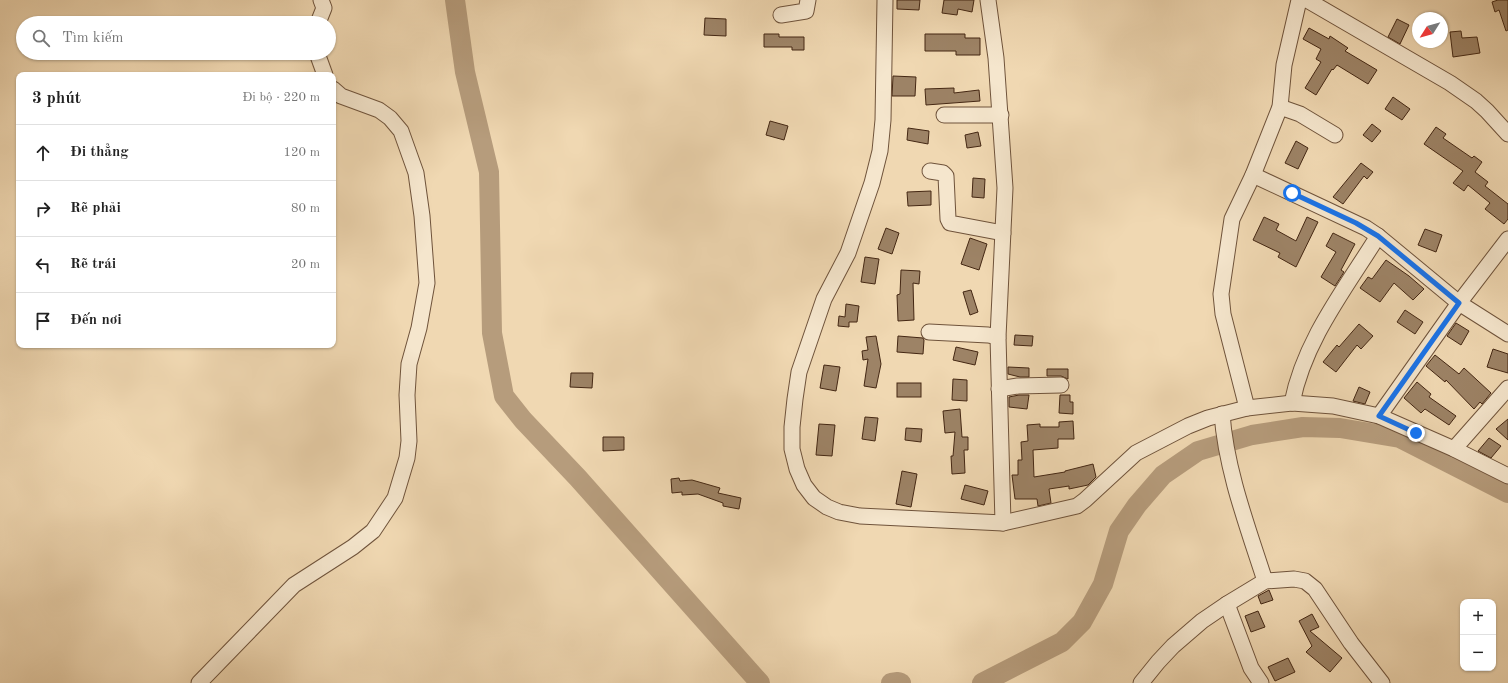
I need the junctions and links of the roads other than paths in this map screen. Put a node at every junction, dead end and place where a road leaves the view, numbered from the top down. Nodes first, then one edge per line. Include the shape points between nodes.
1 (321, 0) edge
2 (808, 0) edge
3 (885, 0) edge
4 (988, 0) edge
5 (1299, 0) edge
6 (1307, 0) edge
7 (781, 15) dead end
8 (321, 16) edge
9 (319, 60) edge
10 (324, 72) edge
11 (336, 92) edge
12 (1280, 107) junction
13 (944, 115) dead end
14 (1001, 115) junction
15 (1508, 134) edge
16 (1335, 135) dead end
17 (930, 171) dead end
18 (1253, 175) junction
19 (1003, 233) junction
20 (1378, 236) junction
21 (1508, 239) edge
22 (1459, 303) junction
23 (929, 332) dead end
24 (1508, 334) edge
25 (998, 337) junction
26 (1061, 385) dead end
27 (1508, 388) edge
28 (999, 389) junction
29 (1292, 403) junction
30 (1247, 408) junction
31 (1222, 414) junction
32 (1379, 416) junction
33 (1454, 449) junction
34 (1508, 476) edge
35 (1003, 523) junction
36 (1265, 581) junction
37 (1227, 604) junction
38 (199, 683) edge
39 (1141, 683) edge
40 (1261, 683) edge
41 (1382, 683) edge

1 - 8 street via 324,8
2 - 7 street via 806,11
3 - 35 street via 880,151 848,253 824,299 800,372 792,427 792,449 804,485 814,498 839,512 860,516
4 - 14 street
5 - 12 street via 1284,65
6 - 15 street via 1450,83 1476,101
9 - 10 street
11 - 38 street via 341,96 379,110 390,118 401,131 416,173 427,283 409,364 407,458 395,498 373,530 353,547 294,585
12 - 16 street via 1300,114
12 - 18 street
13 - 14 street
14 - 19 street via 1005,188
17 - 19 street via 946,176 950,223
18 - 20 street via 1356,223
18 - 30 street via 1232,219 1221,294 1223,314
19 - 25 street
20 - 22 street
20 - 29 street via 1313,342 1301,368
21 - 22 street
22 - 24 street
22 - 32 street
23 - 25 street
25 - 28 street
26 - 28 street
27 - 33 street
28 - 35 street
29 - 30 street
29 - 32 street via 1333,406
30 - 31 street
31 - 35 street via 1192,424 1141,450 1077,506
31 - 36 street via 1225,443 1244,516
32 - 33 street
33 - 34 street
36 - 37 street
36 - 41 street via 1294,579 1305,581 1315,588 1358,653
37 - 39 street via 1173,646
37 - 40 street via 1251,668

